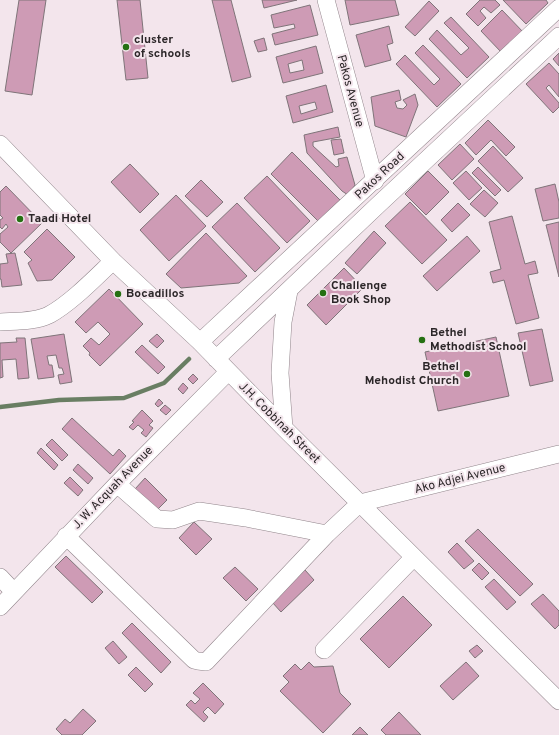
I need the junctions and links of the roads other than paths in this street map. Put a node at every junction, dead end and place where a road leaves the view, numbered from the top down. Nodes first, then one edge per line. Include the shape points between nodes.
1 (326, 0) edge
2 (559, 8) edge
3 (559, 36) edge
4 (0, 144) edge
5 (375, 181) junction
6 (114, 260) junction
7 (289, 291) junction
8 (0, 322) edge
9 (200, 342) junction
10 (216, 359) junction
11 (228, 372) junction
12 (284, 428) junction
13 (559, 454) edge
14 (117, 484) junction
15 (360, 504) junction
16 (327, 534) junction
17 (66, 536) junction
18 (414, 557) junction
19 (0, 577) edge
20 (14, 592) junction
21 (0, 606) edge
22 (324, 650) dead end
23 (559, 701) edge

1 - 5 street, Pakos Avenue
2 - 5 street, Pakos Road
3 - 7 street, Pakos Road
4 - 6 street, J.H. Cobbinah Street
5 - 9 street, Pakos Road
6 - 8 street via 66,304 48,315
6 - 9 street, J.H. Cobbinah Street
7 - 10 street, Pakos Road
7 - 12 street via 283,322 280,373
9 - 10 street, J.H. Cobbinah Street
10 - 11 street, J.H. Cobbinah Street
11 - 12 street, J.H. Cobbinah Street
11 - 14 street, J. W. Acquah Avenue
12 - 15 street, J.H. Cobbinah Street
13 - 15 street, Ako Adjei Avenue
14 - 16 street via 158,519 172,520 199,512 246,518
14 - 17 street, J. W. Acquah Avenue
15 - 16 street
15 - 18 street, J.H. Cobbinah Street
16 - 17 street via 206,662 194,660
17 - 20 street, J. W. Acquah Avenue
18 - 22 street
18 - 23 street, J.H. Cobbinah Street
19 - 20 street
20 - 21 street, J. W. Acquah Avenue

